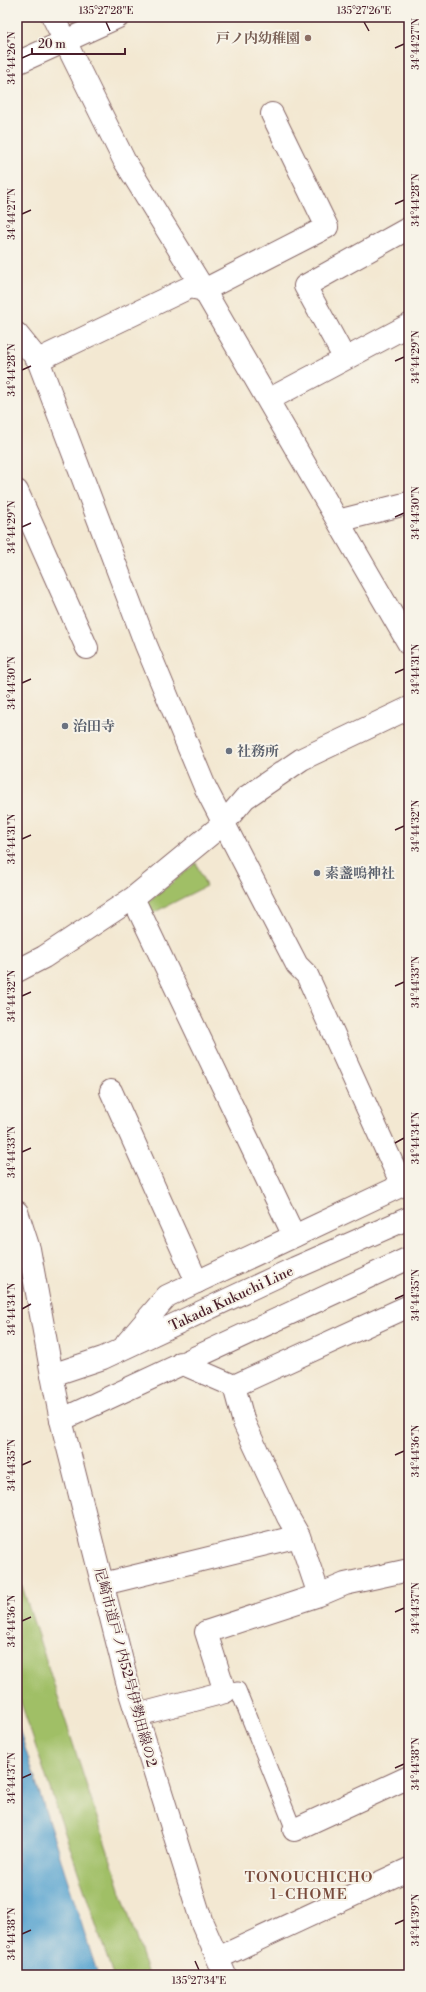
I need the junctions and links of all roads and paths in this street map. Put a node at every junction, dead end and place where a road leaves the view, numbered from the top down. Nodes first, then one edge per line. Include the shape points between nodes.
1 (52, 17) edge
2 (118, 17) edge
3 (64, 42) junction
4 (17, 63) edge
5 (272, 114) dead end
6 (409, 228) edge
7 (204, 290) junction
8 (409, 326) edge
9 (17, 334) edge
10 (38, 360) junction
11 (345, 360) junction
12 (268, 400) junction
13 (17, 491) edge
14 (409, 503) edge
15 (338, 521) junction
16 (409, 644) edge
17 (87, 648) dead end
18 (409, 708) edge
19 (223, 824) junction
20 (133, 898) junction
21 (17, 971) edge
22 (111, 1091) dead end
23 (405, 1184) edge
24 (17, 1212) edge
25 (409, 1218) edge
26 (294, 1236) junction
27 (409, 1258) edge
28 (197, 1282) junction
29 (409, 1306) edge
30 (120, 1350) junction
31 (181, 1363) junction
32 (52, 1375) junction
33 (234, 1386) junction
34 (61, 1420) junction
35 (299, 1536) junction
36 (409, 1570) edge
37 (103, 1584) junction
38 (319, 1595) junction
39 (225, 1692) junction
40 (137, 1715) junction
41 (409, 1777) edge
42 (294, 1830) joint
43 (409, 1869) edge
44 (222, 1967) edge

1 - 3 street
2 - 3 street
3 - 4 street
3 - 7 street via 124,160
5 - 7 street via 327,227
6 - 11 street via 305,286
7 - 10 street via 190,287
7 - 12 street
8 - 11 street
9 - 10 street
10 - 19 street via 146,645
11 - 12 street
12 - 15 street
13 - 17 street
14 - 15 street
15 - 16 street
18 - 19 street via 302,759 246,798
19 - 20 street
19 - 23 street via 297,965 308,975
20 - 21 street via 44,957
20 - 26 street
22 - 28 street
23 - 26 street
24 - 32 street, 尼崎市道戸ノ内52号伊勢田線の2 via 29,1249
25 - 30 street, Takada Kukuchi Line
26 - 28 street
27 - 31 street
28 - 30 street via 166,1296
29 - 33 street
30 - 32 street, Takada Kukuchi Line
31 - 33 street
31 - 34 street
32 - 34 street, 尼崎市道戸ノ内52号伊勢田線の2
33 - 35 street via 244,1422
34 - 37 street, 尼崎市道戸ノ内52号伊勢田線の2
35 - 37 street
35 - 38 street
36 - 38 street via 345,1584
37 - 40 street, 尼崎市道戸ノ内52号伊勢田線の2
38 - 39 street via 206,1632
39 - 40 street
39 - 42 lane via 238,1690
40 - 44 street, 尼崎市道戸ノ内52号伊勢田線の2 via 202,1923
41 - 42 street
43 - 44 street

